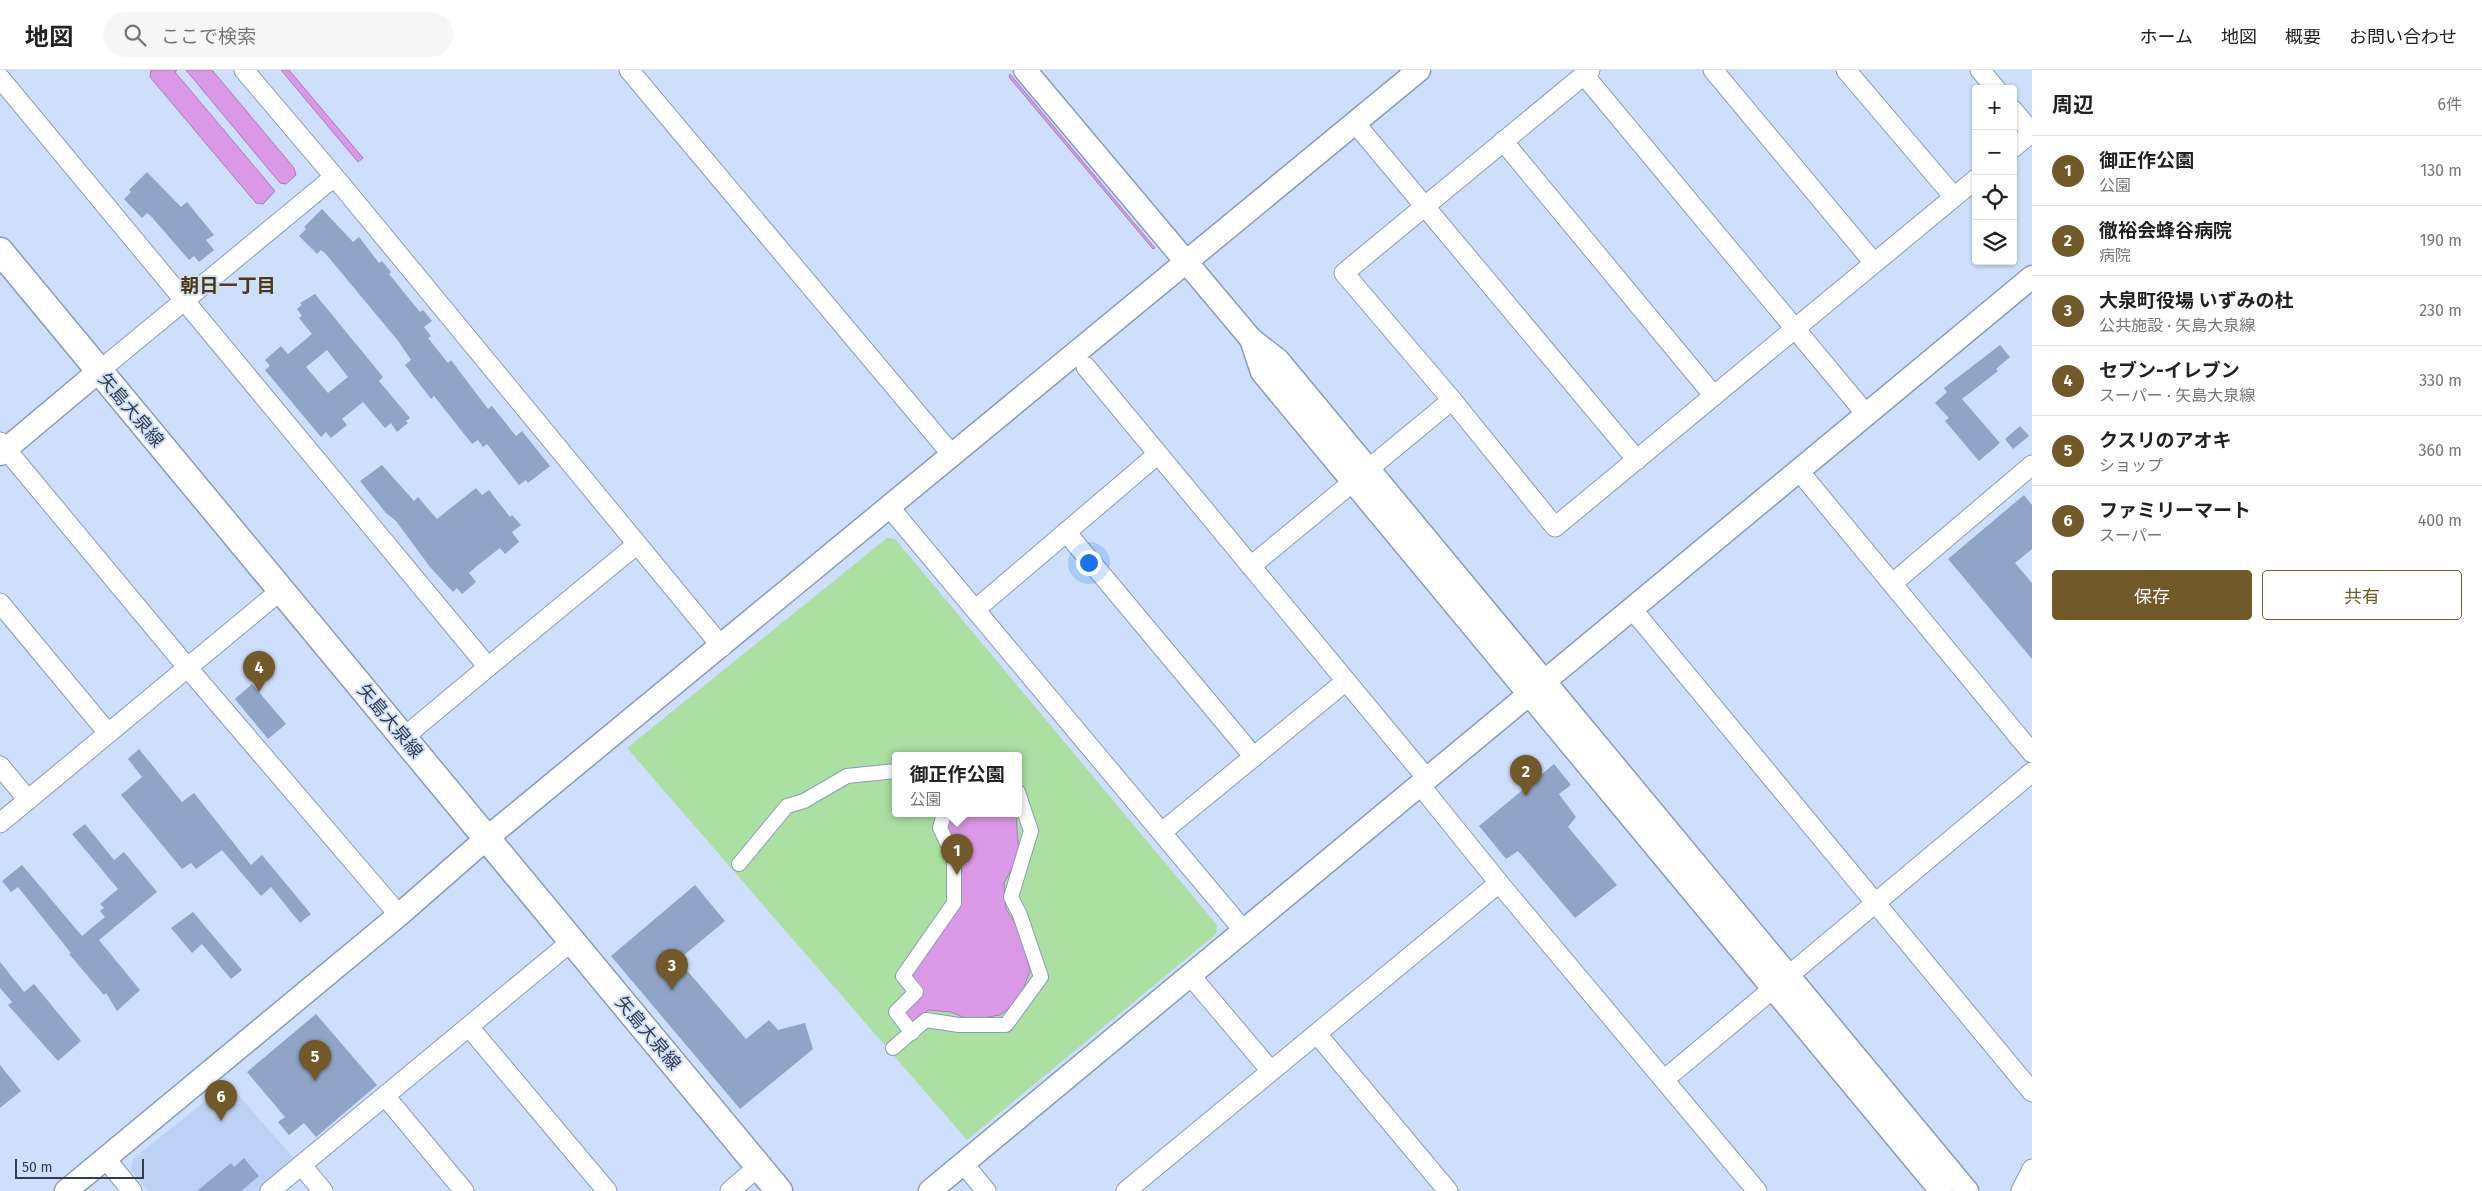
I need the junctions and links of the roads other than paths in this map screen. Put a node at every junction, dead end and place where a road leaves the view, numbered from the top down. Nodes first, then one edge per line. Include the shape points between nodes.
1 (244, 70) edge
2 (630, 70) edge
3 (1025, 70) edge
4 (1419, 70) edge
5 (1712, 70) edge
6 (1846, 70) edge
7 (1980, 70) edge
8 (1587, 72) edge
9 (0, 78) edge
10 (1993, 85) edge
11 (2017, 115) edge
12 (1355, 123) junction
13 (2032, 132) edge
14 (1503, 142) junction
15 (2017, 145) edge
16 (334, 177) junction
17 (1972, 182) edge
18 (1954, 197) junction
19 (1425, 206) junction
20 (0, 251) edge
21 (1186, 263) junction
22 (1874, 263) junction
23 (2032, 277) edge
24 (185, 301) junction
25 (1795, 328) junction
26 (1086, 367) dead end
27 (99, 371) junction
28 (1714, 396) junction
29 (1452, 400) junction
30 (1866, 414) junction
31 (2, 448) edge
32 (1158, 454) junction
33 (953, 456) junction
34 (1637, 460) junction
35 (2032, 464) edge
36 (1799, 471) junction
37 (1360, 476) junction
38 (890, 508) junction
39 (1066, 532) junction
40 (636, 544) junction
41 (1251, 566) junction
42 (1893, 583) junction
43 (280, 591) junction
44 (0, 603) edge
45 (1632, 609) junction
46 (976, 610) junction
47 (722, 647) junction
48 (488, 667) junction
49 (188, 668) junction
50 (1346, 681) junction
51 (1536, 688) junction
52 (108, 733) junction
53 (404, 737) junction
54 (2032, 753) edge
55 (1254, 757) junction
56 (0, 766) edge
57 (892, 771) edge
58 (2032, 772) edge
59 (1420, 777) junction
60 (28, 800) junction
61 (1022, 804) edge
62 (943, 817) edge
63 (0, 822) edge
64 (1162, 832) junction
65 (488, 838) junction
66 (739, 864) dead end
67 (1499, 883) junction
68 (1875, 903) junction
69 (398, 915) junction
70 (1244, 930) junction
71 (572, 941) junction
72 (1190, 975) junction
73 (1781, 983) junction
74 (469, 1027) junction
75 (912, 1033) junction
76 (1317, 1034) junction
77 (893, 1048) dead end
78 (1271, 1071) junction
79 (1665, 1079) junction
80 (2032, 1092) edge
81 (385, 1096) junction
82 (105, 1158) junction
83 (963, 1163) junction
84 (302, 1165) junction
85 (759, 1166) junction
86 (2032, 1169) edge
87 (1132, 1189) edge
88 (66, 1191) edge
89 (132, 1191) edge
90 (270, 1191) edge
91 (323, 1191) edge
92 (464, 1191) edge
93 (606, 1191) edge
94 (730, 1191) edge
95 (779, 1191) edge
96 (930, 1191) edge
97 (986, 1191) edge
98 (1448, 1191) edge
99 (1757, 1191) edge
100 (1941, 1191) edge
101 (1966, 1191) edge
102 (2021, 1191) edge

1 - 16 street
2 - 33 street
3 - 21 street
4 - 12 street
5 - 22 street
6 - 18 street
7 - 10 street
8 - 14 street
8 - 25 street
9 - 24 street
11 - 13 street
12 - 19 street
12 - 21 street
13 - 15 street
14 - 19 street
14 - 28 street
16 - 24 street
16 - 40 street
17 - 18 street
18 - 22 street
19 - 29 street via 1344,273
19 - 34 street
20 - 27 main road, 矢島大泉線
21 - 33 street
21 - 37 street via 1251,339 1278,360
22 - 25 street
23 - 30 street
24 - 27 street
24 - 48 street
25 - 28 street
25 - 30 street
26 - 32 street
27 - 31 street
27 - 43 main road, 矢島大泉線
28 - 34 street
29 - 34 street via 1555,527
29 - 37 street
30 - 36 street
31 - 49 street
32 - 39 street
32 - 41 street
33 - 38 street
35 - 42 street
36 - 42 street
36 - 45 street
37 - 41 street
37 - 51 street
38 - 46 street
38 - 47 street
39 - 46 street
39 - 55 street
40 - 47 street
40 - 48 street
41 - 50 street
42 - 54 street
43 - 49 street
43 - 53 main road, 矢島大泉線
44 - 52 street
45 - 51 street
45 - 68 street
46 - 64 street
47 - 65 street
48 - 53 street
49 - 52 street
49 - 69 street
50 - 55 street
50 - 59 street
51 - 59 street
51 - 73 street
52 - 60 street
53 - 65 main road, 矢島大泉線
55 - 64 street
56 - 60 street
57 - 66 street via 847,776 804,801 787,806
58 - 68 street
59 - 67 street
59 - 70 street
60 - 63 street
61 - 75 street via 1031,831 1011,897 1041,977 1006,1025 959,1025 926,1020
62 - 75 street via 940,828 954,857 954,903 903,976 916,992 896,1012
64 - 70 street
65 - 69 street
65 - 71 main road, 矢島大泉線
67 - 76 street
67 - 79 street
68 - 73 street
68 - 80 street
69 - 82 street
70 - 72 street
71 - 74 street
71 - 85 main road, 矢島大泉線
72 - 78 street
72 - 83 street
73 - 79 street
73 - 100 street
73 - 101 street
74 - 81 street
74 - 93 street
75 - 77 street
76 - 78 street
76 - 98 street
78 - 87 street
79 - 99 street
81 - 84 street
81 - 92 street
82 - 88 street
82 - 89 street
83 - 96 street
83 - 97 street
84 - 90 street
84 - 91 street
85 - 94 street
85 - 95 main road, 矢島大泉線
86 - 102 street

